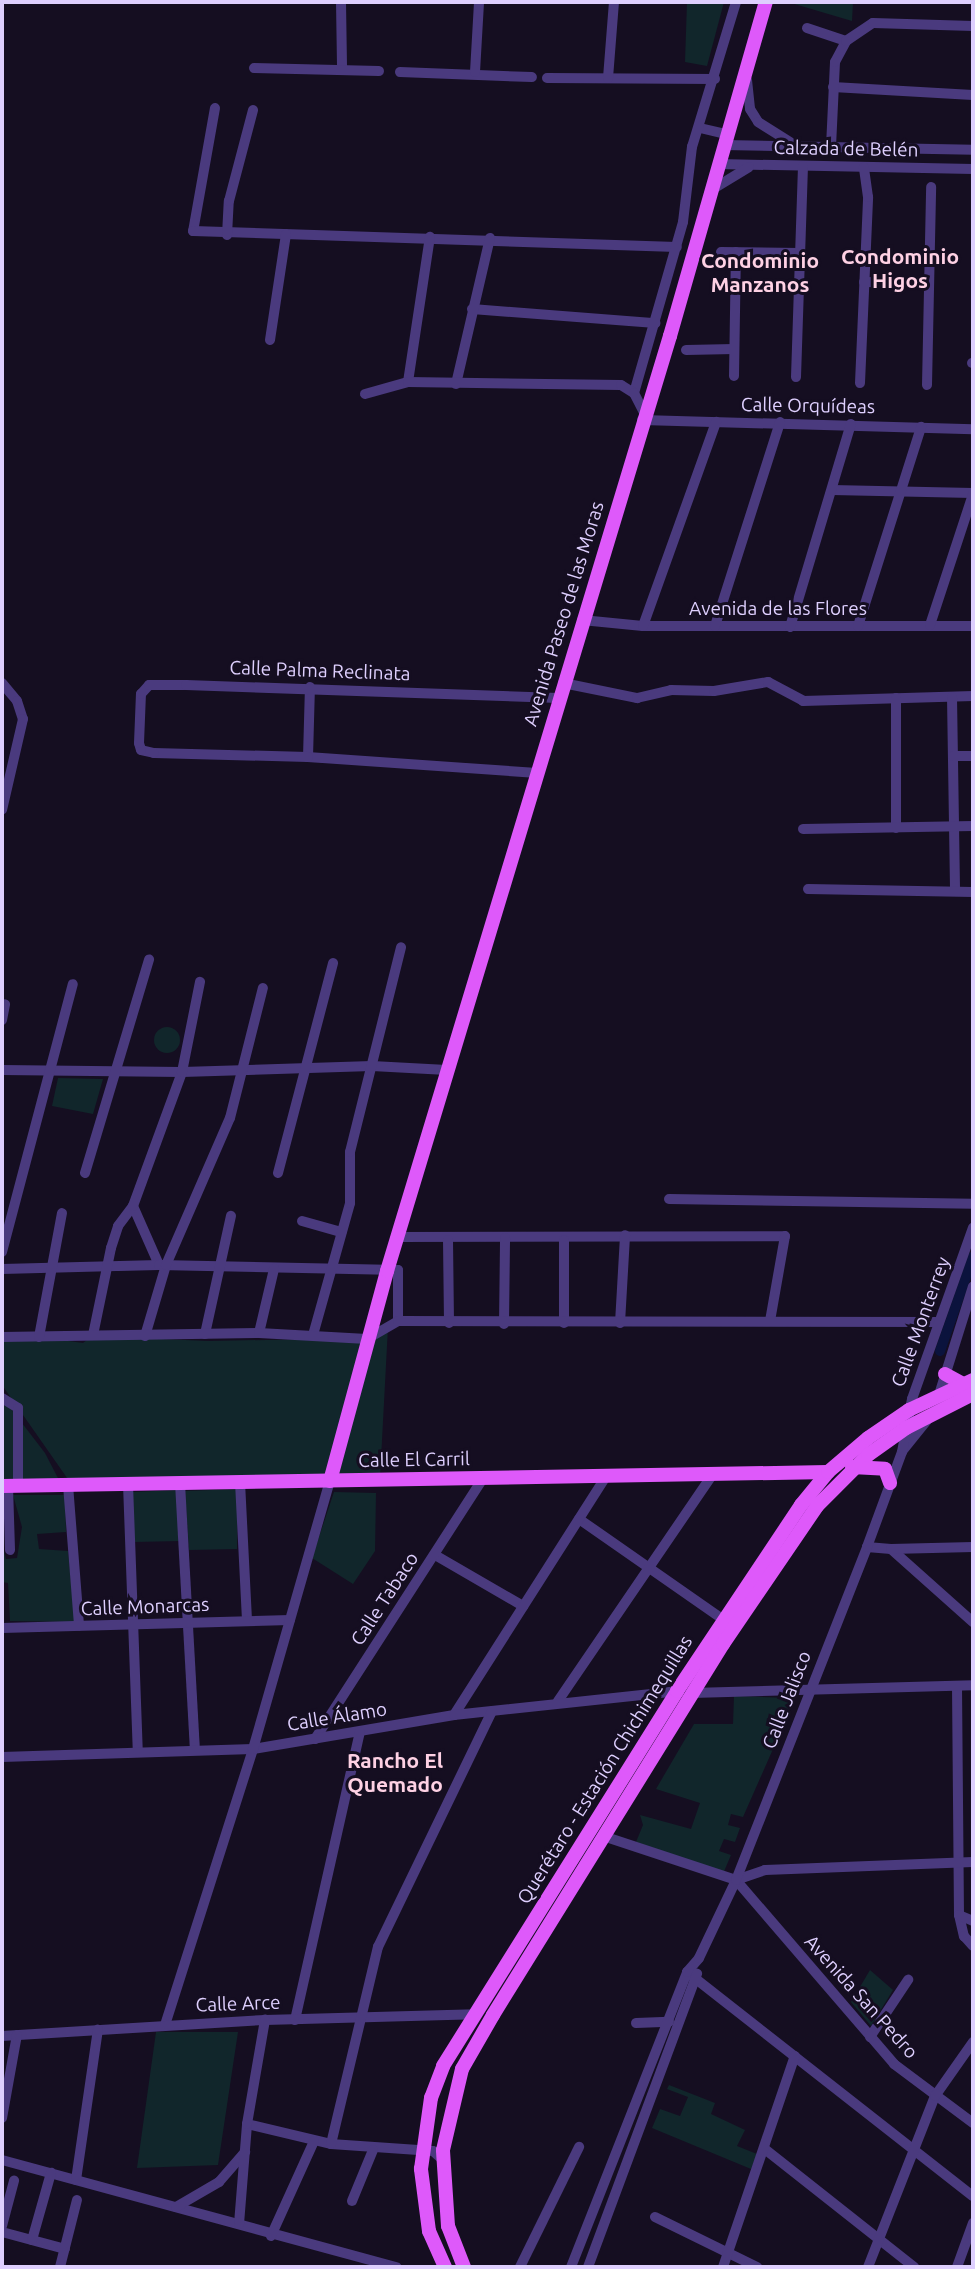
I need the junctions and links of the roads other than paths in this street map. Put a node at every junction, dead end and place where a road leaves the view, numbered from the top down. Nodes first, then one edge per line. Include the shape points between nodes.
1 (341, 2) edge
2 (478, 2) edge
3 (614, 2) edge
4 (736, 2) edge
5 (766, 2) edge
6 (973, 26) edge
7 (807, 28) dead end
8 (846, 41) junction
9 (748, 62) junction
10 (254, 68) dead end
11 (342, 69) junction
12 (379, 71) dead end
13 (400, 72) dead end
14 (475, 72) junction
15 (532, 77) dead end
16 (547, 78) dead end
17 (608, 78) junction
18 (715, 79) junction
19 (832, 87) junction
20 (973, 95) edge
21 (215, 108) dead end
22 (253, 110) dead end
23 (700, 128) junction
24 (725, 139) junction
25 (805, 147) junction
26 (831, 147) junction
27 (886, 148) junction
28 (973, 150) edge
29 (718, 164) junction
30 (754, 165) junction
31 (803, 166) junction
32 (875, 167) junction
33 (973, 169) edge
34 (931, 187) dead end
35 (709, 194) junction
36 (286, 234) junction
37 (227, 235) junction
38 (430, 237) junction
39 (490, 238) junction
40 (677, 247) junction
41 (721, 252) dead end
42 (736, 252) junction
43 (800, 253) junction
44 (864, 282) junction
45 (929, 283) junction
46 (472, 309) junction
47 (655, 323) junction
48 (270, 340) dead end
49 (734, 349) junction
50 (686, 351) dead end
51 (734, 376) dead end
52 (796, 377) dead end
53 (408, 382) junction
54 (860, 383) dead end
55 (456, 384) junction
56 (927, 385) dead end
57 (635, 393) junction
58 (365, 394) dead end
59 (643, 416) junction
60 (716, 422) junction
61 (780, 422) junction
62 (851, 424) junction
63 (921, 427) junction
64 (973, 429) edge
65 (832, 490) junction
66 (901, 491) junction
67 (973, 494) edge
68 (583, 620) junction
69 (930, 625) junction
70 (642, 626) junction
71 (715, 626) junction
72 (858, 626) junction
73 (973, 626) edge
74 (790, 627) junction
75 (2, 683) edge
76 (563, 683) junction
77 (310, 687) junction
78 (973, 696) edge
79 (952, 697) junction
80 (559, 698) junction
81 (896, 698) junction
82 (953, 756) junction
83 (973, 756) edge
84 (308, 757) junction
85 (537, 773) junction
86 (2, 810) edge
87 (954, 826) junction
88 (973, 826) edge
89 (896, 828) junction
90 (803, 829) dead end
91 (808, 889) dead end
92 (955, 891) junction
93 (973, 892) edge
94 (401, 947) dead end
95 (149, 959) dead end
96 (333, 963) dead end
97 (200, 982) dead end
98 (73, 984) dead end
99 (263, 988) dead end
100 (5, 1004) dead end
101 (2, 1020) edge
102 (372, 1066) junction
103 (307, 1069) junction
104 (2, 1070) edge
105 (242, 1070) junction
106 (447, 1070) junction
107 (51, 1072) junction
108 (118, 1072) junction
109 (182, 1072) junction
110 (85, 1172) dead end
111 (278, 1174) dead end
112 (669, 1199) dead end
113 (973, 1204) edge
114 (134, 1206) junction
115 (62, 1213) dead end
116 (231, 1216) dead end
117 (302, 1221) dead end
118 (973, 1228) edge
119 (341, 1232) junction
120 (625, 1235) junction
121 (397, 1237) junction
122 (505, 1238) junction
123 (448, 1240) junction
124 (564, 1240) junction
125 (2, 1252) edge
126 (162, 1265) junction
127 (54, 1267) junction
128 (218, 1267) junction
129 (105, 1268) junction
130 (2, 1269) edge
131 (274, 1269) junction
132 (328, 1270) junction
133 (387, 1271) junction
134 (973, 1286) edge
135 (398, 1321) junction
136 (770, 1321) junction
137 (939, 1322) junction
138 (449, 1323) junction
139 (564, 1323) junction
140 (620, 1323) junction
141 (504, 1324) junction
142 (205, 1334) junction
143 (260, 1334) junction
144 (93, 1335) junction
145 (313, 1335) junction
146 (2, 1336) edge
147 (39, 1336) junction
148 (145, 1336) junction
149 (367, 1339) junction
150 (932, 1346) junction
151 (948, 1356) junction
152 (945, 1374) junction
153 (970, 1386) edge
154 (939, 1395) junction
155 (2, 1398) edge
156 (909, 1410) junction
157 (933, 1413) junction
158 (906, 1428) junction
159 (902, 1452) junction
160 (851, 1468) junction
161 (828, 1472) junction
162 (713, 1474) junction
163 (606, 1476) junction
164 (483, 1478) junction
165 (330, 1480) junction
166 (240, 1482) junction
167 (180, 1483) junction
168 (890, 1483) junction
169 (128, 1484) junction
170 (68, 1485) junction
171 (9, 1486) edge
172 (579, 1519) junction
173 (867, 1547) junction
174 (973, 1548) edge
175 (891, 1549) junction
176 (10, 1550) dead end
177 (435, 1555) junction
178 (649, 1567) junction
179 (523, 1606) junction
180 (290, 1620) junction
181 (724, 1620) junction
182 (247, 1621) junction
183 (973, 1622) edge
184 (191, 1623) junction
185 (133, 1625) junction
186 (79, 1626) junction
187 (2, 1629) edge
188 (973, 1685) edge
189 (957, 1686) junction
190 (810, 1689) junction
191 (677, 1692) junction
192 (692, 1693) junction
193 (558, 1701) junction
194 (492, 1711) junction
195 (454, 1715) junction
196 (360, 1732) junction
197 (315, 1739) junction
198 (253, 1749) junction
199 (195, 1750) junction
200 (138, 1752) junction
201 (2, 1756) edge
202 (606, 1837) junction
203 (960, 1862) junction
204 (973, 1862) edge
205 (736, 1880) junction
206 (959, 1915) junction
207 (973, 1921) edge
208 (973, 1946) edge
209 (692, 1975) junction
210 (908, 1980) dead end
211 (475, 2014) junction
212 (359, 2018) junction
213 (265, 2020) junction
214 (295, 2020) junction
215 (669, 2022) junction
216 (636, 2023) dead end
217 (165, 2025) junction
218 (98, 2030) junction
219 (17, 2035) junction
220 (2, 2036) edge
221 (870, 2037) junction
222 (973, 2042) edge
223 (795, 2056) junction
224 (935, 2095) junction
225 (2, 2118) edge
226 (973, 2123) edge
227 (247, 2124) junction
228 (314, 2141) junction
229 (331, 2144) junction
230 (912, 2146) junction
231 (579, 2147) dead end
232 (373, 2150) junction
233 (766, 2150) junction
234 (422, 2151) junction
235 (245, 2152) junction
236 (442, 2159) junction
237 (2, 2160) edge
238 (51, 2173) junction
239 (76, 2180) junction
240 (14, 2181) dead end
241 (973, 2196) edge
242 (77, 2200) dead end
243 (352, 2202) dead end
244 (177, 2207) junction
245 (655, 2217) dead end
246 (973, 2223) edge
247 (239, 2224) junction
248 (2, 2226) edge
249 (2, 2232) edge
250 (271, 2236) junction
251 (32, 2240) junction
252 (879, 2240) junction
253 (65, 2249) junction
254 (727, 2253) junction
255 (60, 2267) edge
256 (397, 2267) edge
257 (445, 2267) edge
258 (464, 2267) edge
259 (520, 2267) edge
260 (571, 2267) edge
261 (588, 2267) edge
262 (723, 2267) edge
263 (757, 2267) edge
264 (868, 2267) edge
265 (914, 2267) edge
266 (957, 2267) edge

1 - 11 street
2 - 14 street
3 - 17 street
4 - 18 street
5 - 9 main road, Avenida Paseo de las Moras
6 - 8 street via 873,23
7 - 8 street
8 - 19 street via 837,51
9 - 24 main road, Avenida Paseo de las Moras
9 - 25 street via 747,97 758,122 779,139
10 - 11 street
11 - 12 street
13 - 14 street
14 - 15 street
16 - 17 street
17 - 18 street
18 - 23 street
19 - 20 street
19 - 26 street
21 - 37 street via 193,231
22 - 37 street via 229,201
23 - 24 street, Calzada de Belén
23 - 40 street via 692,147
24 - 25 street, Calzada de Belén
24 - 29 main road, Avenida Paseo de las Moras
25 - 26 street, Calzada de Belén
26 - 27 street, Calzada de Belén
27 - 28 street, Calzada de Belén
27 - 32 street
29 - 30 street, Calzada de Belén
29 - 35 main road, Avenida Paseo de las Moras
30 - 31 street, Calzada de Belén
30 - 35 street via 726,178
31 - 32 street, Calzada de Belén
31 - 43 street
32 - 33 street, Calzada de Belén
32 - 44 street via 868,197
34 - 45 street
35 - 59 main road, Avenida Paseo de las Moras
36 - 37 street
36 - 38 street
36 - 48 street
38 - 39 street
38 - 53 street
39 - 40 street
39 - 46 street
40 - 47 street
41 - 42 street
42 - 43 street
42 - 49 street
43 - 52 street
44 - 45 street
44 - 54 street
45 - 56 street
46 - 47 street
46 - 55 street
47 - 57 street
49 - 50 street
49 - 51 street
53 - 55 street
53 - 58 street
55 - 57 street via 621,385
57 - 59 street
59 - 60 street, Calle Orquídeas
59 - 68 main road, Avenida Paseo de las Moras
60 - 61 street, Calle Orquídeas
60 - 70 street
61 - 62 street, Calle Orquídeas
61 - 71 street
62 - 63 street, Calle Orquídeas
62 - 65 street
63 - 64 street, Calle Orquídeas
63 - 66 street
65 - 66 street
65 - 74 street
66 - 67 street
66 - 72 street
67 - 69 street
68 - 70 street, Avenida de las Flores
68 - 76 main road, Avenida Paseo de las Moras
69 - 72 street, Avenida de las Flores
69 - 73 street, Avenida de las Flores
70 - 71 street, Avenida de las Flores
71 - 74 street, Avenida de las Flores
72 - 74 street, Avenida de las Flores
75 - 86 street via 17,701 23,719
76 - 80 main road, Avenida Paseo de las Moras
76 - 81 street via 637,698 671,690 714,691 768,682 797,700
77 - 80 street, Calle Palma Reclinata
77 - 84 street
77 - 84 street, Calle Palma Reclinata via 143,688 141,750
78 - 79 street
79 - 81 street
79 - 82 street
80 - 85 main road, Avenida Paseo de las Moras
81 - 89 street
82 - 83 street
82 - 87 street
84 - 85 street
85 - 106 main road, Avenida Paseo de las Moras
87 - 88 street
87 - 89 street
87 - 92 street
89 - 90 street
91 - 92 street
92 - 93 street
94 - 102 street
95 - 108 street
96 - 103 street
97 - 109 street
98 - 107 street
99 - 105 street
100 - 101 street
102 - 103 street
102 - 106 street
102 - 119 street via 351,1152 350,1203
103 - 105 street
103 - 111 street
104 - 107 street
105 - 109 street
105 - 126 street via 208,1175
106 - 121 main road, Avenida Paseo de las Moras
107 - 108 street
107 - 125 street
108 - 109 street
108 - 110 street
109 - 114 street
112 - 113 street
114 - 126 street
114 - 129 street via 118,1226
115 - 127 street
116 - 128 street
117 - 119 street
118 - 137 street, Calle Monterrey
119 - 132 street
120 - 124 street
120 - 136 street via 785,1236
120 - 140 street
121 - 123 street
121 - 133 main road, Avenida Paseo de las Moras
122 - 123 street
122 - 124 street
122 - 141 street
123 - 138 street
124 - 139 street
126 - 128 street
126 - 129 street
126 - 148 street
127 - 129 street
127 - 130 street
127 - 147 street
128 - 131 street
128 - 142 street
129 - 144 street
131 - 132 street
131 - 143 street
132 - 133 street
132 - 145 street
133 - 135 street via 398,1270
133 - 149 main road, Avenida Paseo de las Moras
134 - 151 street, Calle Monterrey
135 - 138 street
135 - 149 street
136 - 137 street
136 - 140 street
137 - 150 street, Calle Monterrey
138 - 141 street
139 - 140 street
139 - 141 street
142 - 143 street
142 - 148 street
143 - 145 street
144 - 147 street
144 - 148 street
145 - 149 street
146 - 147 street
149 - 165 main road, Avenida Paseo de las Moras
150 - 151 street via 938,1359
150 - 156 street, Calle Monterrey
151 - 152 street, Calle Monterrey
152 - 153 main road
152 - 154 street, Calle Monterrey
153 - 154 main road, Querétaro - Estación Chichimequillas
153 - 157 main road, Querétaro - Estación Chichimequillas
154 - 156 main road, Querétaro - Estación Chichimequillas
154 - 157 street, Calle Monterrey
155 - 171 street via 18,1408
156 - 158 street, Calle Monterrey
156 - 161 main road, Querétaro - Estación Chichimequillas
157 - 158 main road, Querétaro - Estación Chichimequillas
157 - 159 street, Calle Jalisco
158 - 159 street, Calle Jalisco
158 - 160 main road, Querétaro - Estación Chichimequillas
159 - 168 street, Calle Jalisco
160 - 168 main road via 876,1465 885,1469
160 - 192 main road, Querétaro - Estación Chichimequillas via 787,1547
161 - 162 main road, Calle El Carril
161 - 181 main road, Querétaro - Estación Chichimequillas
162 - 163 main road, Calle El Carril
162 - 178 street
163 - 164 main road, Calle El Carril
163 - 172 street
164 - 165 main road, Calle El Carril
164 - 177 street, Calle Tabaco
165 - 166 main road, Calle El Carril
165 - 180 street
166 - 167 main road, Calle El Carril
166 - 182 street
167 - 169 main road, Calle El Carril
167 - 184 street
168 - 173 street, Calle Jalisco
169 - 170 main road, Calle El Carril
169 - 185 street
170 - 171 main road, Calle El Carril
170 - 186 street
171 - 176 street
172 - 178 street
172 - 179 street
173 - 175 street
173 - 190 street, Calle Jalisco
174 - 175 street
175 - 183 street
177 - 179 street
177 - 197 street, Calle Tabaco
178 - 181 street
178 - 193 street
179 - 195 street
180 - 182 street, Calle Monarcas
180 - 198 street
181 - 191 main road, Querétaro - Estación Chichimequillas
182 - 184 street, Calle Monarcas
184 - 185 street, Calle Monarcas
184 - 199 street
185 - 186 street, Calle Monarcas
185 - 200 street
186 - 187 street, Calle Monarcas
188 - 189 street
189 - 190 street
189 - 203 street
190 - 192 street
190 - 205 street, Calle Jalisco
191 - 193 street, Calle Álamo
191 - 211 main road, Querétaro - Estación Chichimequillas
192 - 202 main road, Querétaro - Estación Chichimequillas
193 - 194 street, Calle Álamo
194 - 195 street, Calle Álamo
194 - 212 street via 378,1947
195 - 196 street, Calle Álamo
196 - 197 street, Calle Álamo
196 - 214 street
197 - 198 street, Calle Álamo
198 - 199 street, Calle Álamo
198 - 217 street
199 - 200 street, Calle Álamo
200 - 201 street, Calle Álamo
202 - 205 street
202 - 236 main road, Querétaro - Estación Chichimequillas via 462,2069 451,2102
203 - 204 street
203 - 205 street via 753,1870
203 - 206 street
205 - 209 street, Calle Jalisco
205 - 221 street, Avenida San Pedro
206 - 207 street
206 - 208 street via 964,1936
209 - 215 street, Calle Jalisco
209 - 223 street
209 - 261 street, Calle Jalisco
210 - 221 street
211 - 212 street, Calle Arce
211 - 234 main road, Querétaro - Estación Chichimequillas via 443,2066 431,2098
212 - 214 street, Calle Arce
212 - 229 street
213 - 214 street, Calle Arce
213 - 217 street, Calle Arce
213 - 227 street
215 - 216 street
215 - 260 street, Calle Jalisco
217 - 218 street, Calle Arce
218 - 219 street, Calle Arce
218 - 239 street
219 - 220 street, Calle Arce
219 - 225 street
221 - 224 street, Avenida San Pedro via 894,2064
222 - 224 street
223 - 230 street
223 - 233 street
224 - 226 street, Avenida San Pedro
224 - 230 street
227 - 228 street
227 - 235 street
228 - 229 street
228 - 250 street
229 - 232 street
230 - 241 street
230 - 252 street
231 - 259 street
232 - 234 street
232 - 243 street
233 - 252 street
233 - 254 street
234 - 236 street via 436,2152
234 - 257 main road, Querétaro - Estación Chichimequillas via 425,2210
235 - 244 street via 219,2182
235 - 247 street
236 - 258 main road, Querétaro - Estación Chichimequillas via 448,2226
237 - 238 street
238 - 239 street
238 - 251 street
239 - 244 street
240 - 248 street
242 - 253 street
244 - 247 street
245 - 254 street
246 - 266 street
247 - 250 street
249 - 251 street
250 - 256 street
251 - 253 street
252 - 264 street
252 - 265 street
253 - 255 street
254 - 262 street
254 - 263 street

